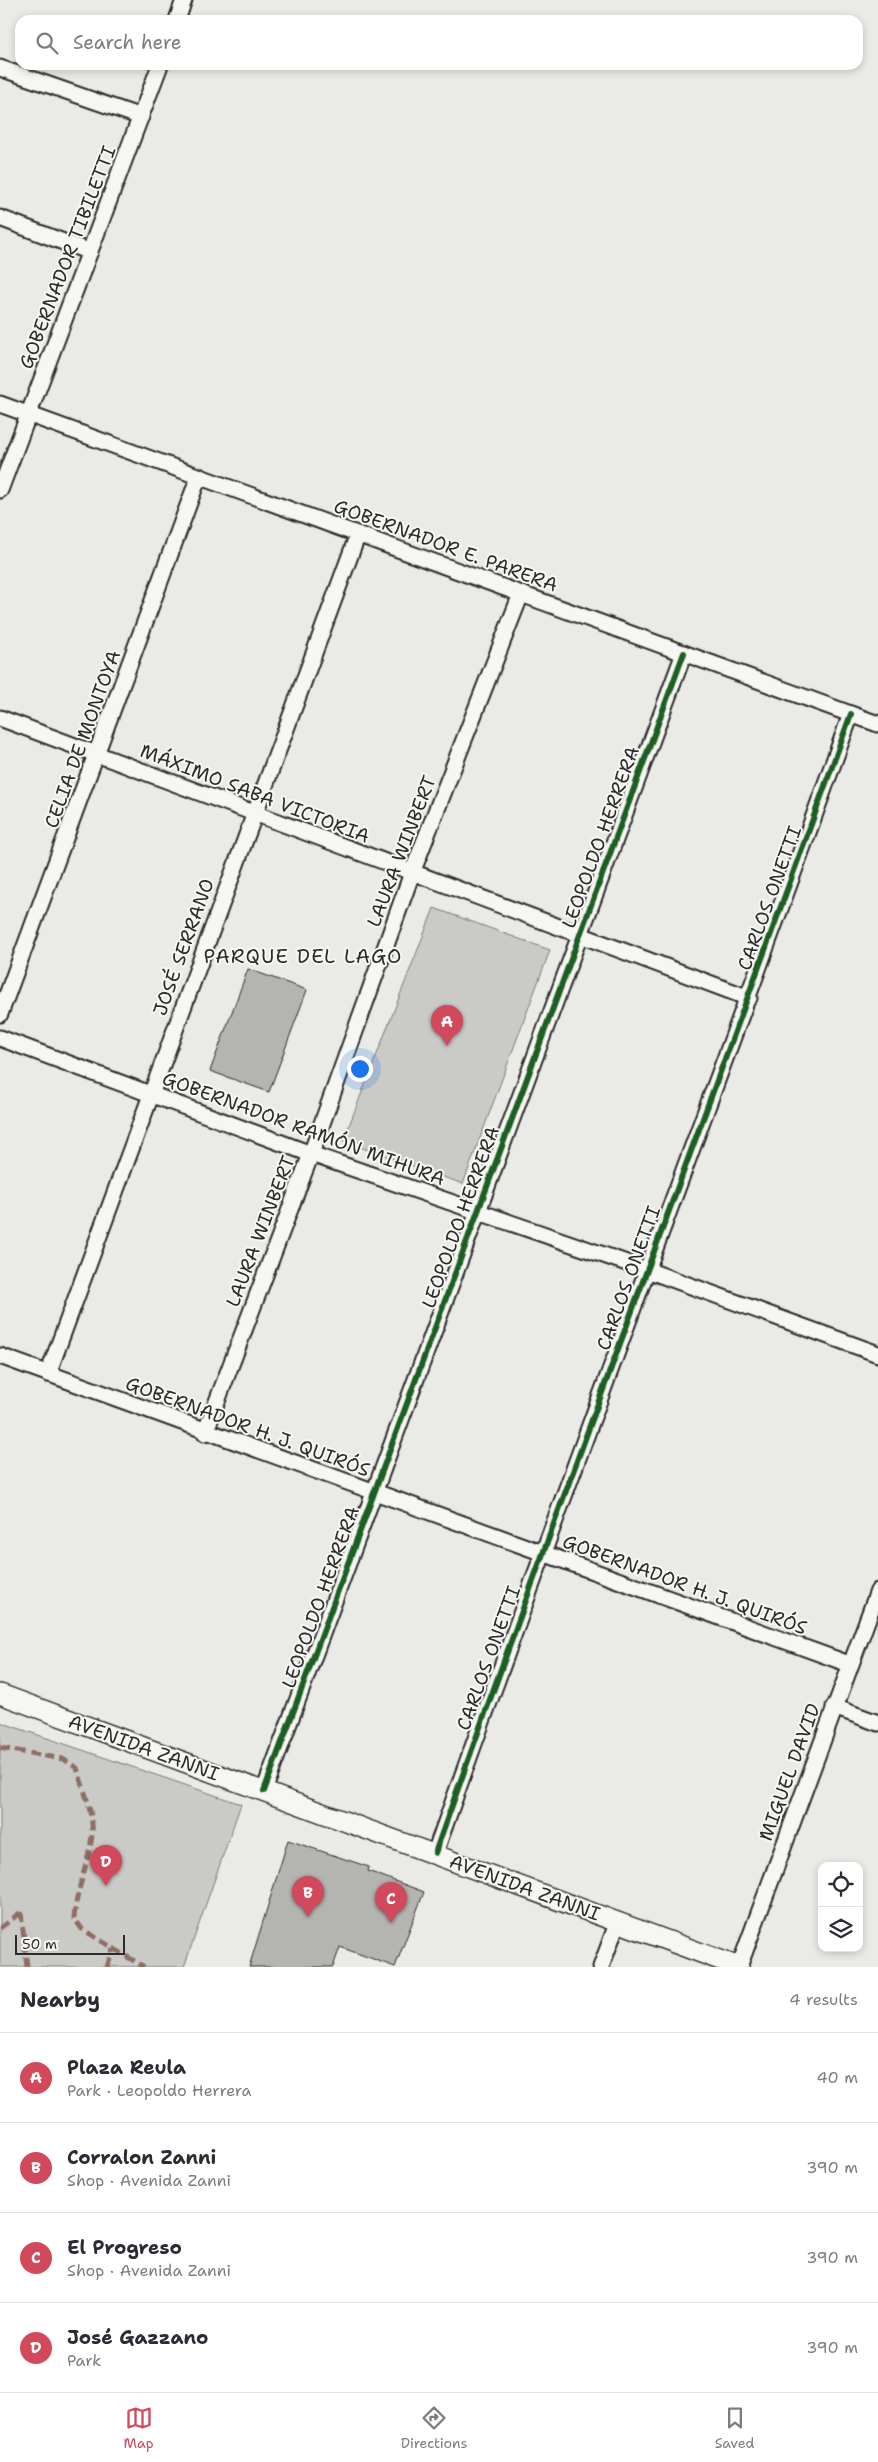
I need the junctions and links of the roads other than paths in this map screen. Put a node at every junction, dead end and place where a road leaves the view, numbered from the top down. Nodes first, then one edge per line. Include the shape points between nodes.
1 (184, 0) edge
2 (179, 15) edge
3 (0, 68) edge
4 (158, 70) edge
5 (141, 117) junction
6 (0, 218) edge
7 (90, 252) junction
8 (0, 404) edge
9 (29, 414) junction
10 (199, 476) junction
11 (0, 490) edge
12 (358, 534) junction
13 (521, 594) junction
14 (684, 653) junction
15 (851, 714) junction
16 (0, 718) edge
17 (878, 724) edge
18 (98, 755) junction
19 (254, 814) junction
20 (412, 873) junction
21 (580, 936) junction
22 (749, 998) junction
23 (0, 1014) edge
24 (0, 1038) edge
25 (150, 1095) junction
26 (311, 1154) junction
27 (478, 1211) junction
28 (647, 1270) junction
29 (878, 1354) edge
30 (0, 1356) edge
31 (48, 1374) junction
32 (206, 1432) junction
33 (375, 1494) junction
34 (542, 1554) junction
35 (878, 1591) edge
36 (849, 1664) junction
37 (0, 1694) edge
38 (834, 1707) junction
39 (878, 1723) edge
40 (264, 1791) junction
41 (435, 1853) junction
42 (618, 1921) junction
43 (601, 1967) edge
44 (739, 1967) edge

1 - 2 street
3 - 5 street
4 - 5 street, GOBERNADOR TIBILETTI
5 - 7 street, GOBERNADOR TIBILETTI
6 - 7 street
7 - 9 street, GOBERNADOR TIBILETTI
8 - 9 street, GOBERNADOR E. PARERA
9 - 10 street, GOBERNADOR E. PARERA
9 - 11 street, GOBERNADOR TIBILETTI
10 - 12 street, GOBERNADOR E. PARERA
10 - 18 street, CELIA DE MONTOYA
12 - 13 street, GOBERNADOR E. PARERA
12 - 19 street, JOSÉ SERRANO
13 - 14 street, GOBERNADOR E. PARERA
13 - 20 street, LAURA WINBERT
14 - 15 street, GOBERNADOR E. PARERA
14 - 21 street, LEOPOLDO HERRERA
15 - 17 street, GOBERNADOR E. PARERA
15 - 22 street, CARLOS ONETTI
16 - 18 street, MÁXIMO SABA VICTORIA
18 - 19 street, MÁXIMO SABA VICTORIA
18 - 23 street, CELIA DE MONTOYA
19 - 20 street, MÁXIMO SABA VICTORIA
19 - 25 street, JOSÉ SERRANO
20 - 21 street, MÁXIMO SABA VICTORIA
20 - 26 street, LAURA WINBERT
21 - 22 street, MÁXIMO SABA VICTORIA
21 - 27 street, LEOPOLDO HERRERA
22 - 28 street, CARLOS ONETTI
24 - 25 street, GOBERNADOR RAMÓN MIHURA
25 - 26 street, GOBERNADOR RAMÓN MIHURA
25 - 31 street, JOSÉ SERRANO
26 - 27 street, GOBERNADOR RAMÓN MIHURA
26 - 32 street, LAURA WINBERT
27 - 28 street, GOBERNADOR RAMÓN MIHURA
27 - 33 street, LEOPOLDO HERRERA
28 - 29 street, GOBERNADOR RAMÓN MIHURA
28 - 34 street, CARLOS ONETTI
30 - 31 street, GOBERNADOR H. J. QUIRÓS
31 - 32 street, GOBERNADOR H. J. QUIRÓS
32 - 33 street, GOBERNADOR H. J. QUIRÓS
33 - 34 street, GOBERNADOR H. J. QUIRÓS
33 - 40 street, LEOPOLDO HERRERA
34 - 36 street, GOBERNADOR H. J. QUIRÓS
34 - 41 street, CARLOS ONETTI
35 - 36 street, MIGUEL DAVID
36 - 38 street, MIGUEL DAVID
37 - 40 main road, AVENIDA ZANNI
38 - 39 street
38 - 44 street, MIGUEL DAVID
40 - 41 main road, AVENIDA ZANNI
41 - 42 main road, AVENIDA ZANNI
42 - 43 street
42 - 44 main road, AVENIDA ZANNI

